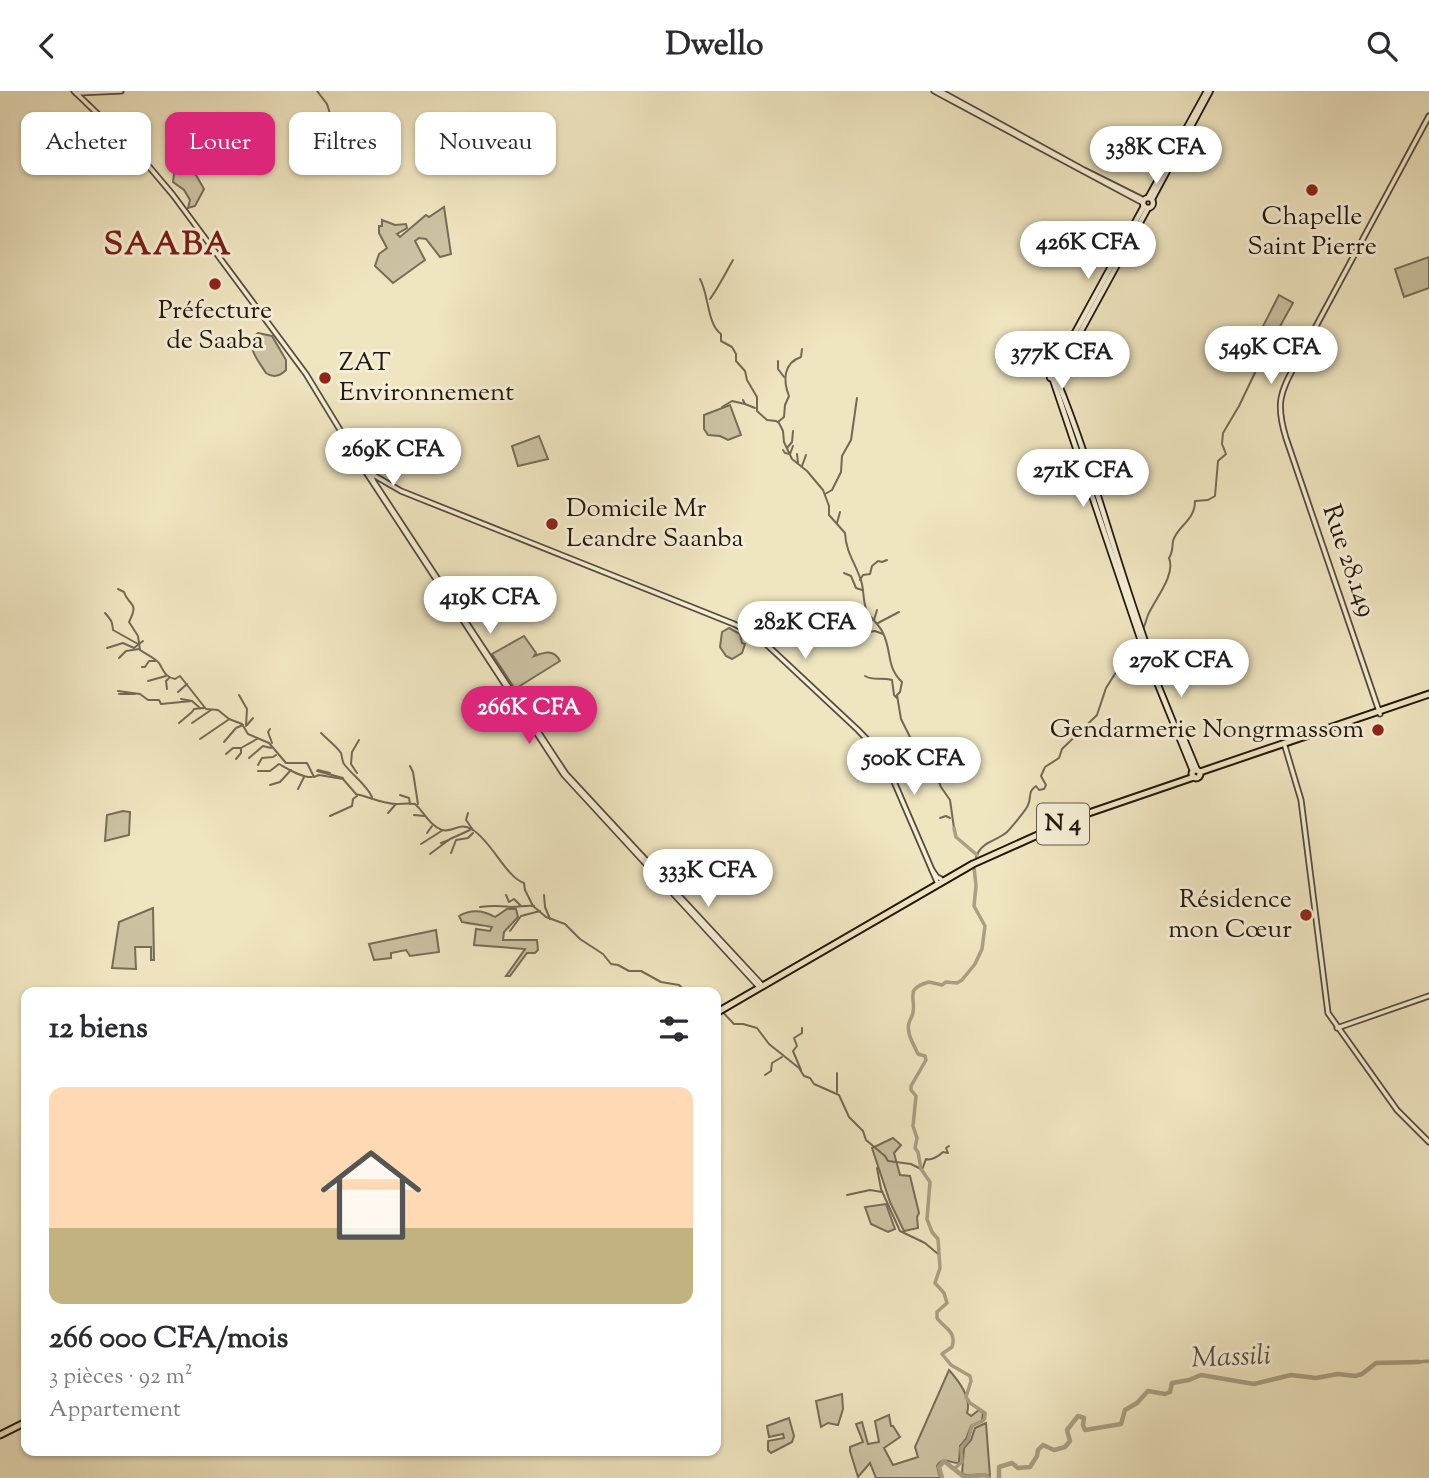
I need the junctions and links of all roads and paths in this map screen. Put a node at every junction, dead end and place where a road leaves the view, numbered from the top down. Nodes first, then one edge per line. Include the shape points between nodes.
1 (121, 91) edge
2 (934, 91) edge
3 (940, 91) edge
4 (1209, 91) edge
5 (75, 92) edge
6 (1429, 116) edge
7 (1147, 202) junction
8 (291, 352) junction
9 (359, 461) junction
10 (371, 472) junction
11 (1429, 695) edge
12 (1379, 712) junction
13 (1284, 745) junction
14 (1196, 773) junction
15 (938, 882) junction
16 (761, 987) junction
17 (1429, 996) edge
18 (721, 1010) edge
19 (1337, 1028) junction
20 (1429, 1142) edge
21 (21, 1425) edge
22 (0, 1437) edge

1 - 5 street
2 - 7 street
3 - 7 street
4 - 7 main road
5 - 8 street via 154,171
6 - 12 street, Rue 28.149 via 1284,386 1279,405 1281,423
7 - 14 main road via 1055,380 1138,630
8 - 9 street
8 - 10 street
9 - 10 street
9 - 16 street via 564,775
10 - 15 street via 403,490 724,618 761,637 880,751
10 - 16 street via 566,774
11 - 12 highway, N 4
12 - 13 highway, N 4
13 - 14 highway, N 4
13 - 19 street via 1302,804 1326,1007
14 - 15 highway, N 4 via 1080,816
15 - 16 highway, N 4
16 - 18 highway, N 4
17 - 19 street
19 - 20 street via 1398,1112
21 - 22 highway

